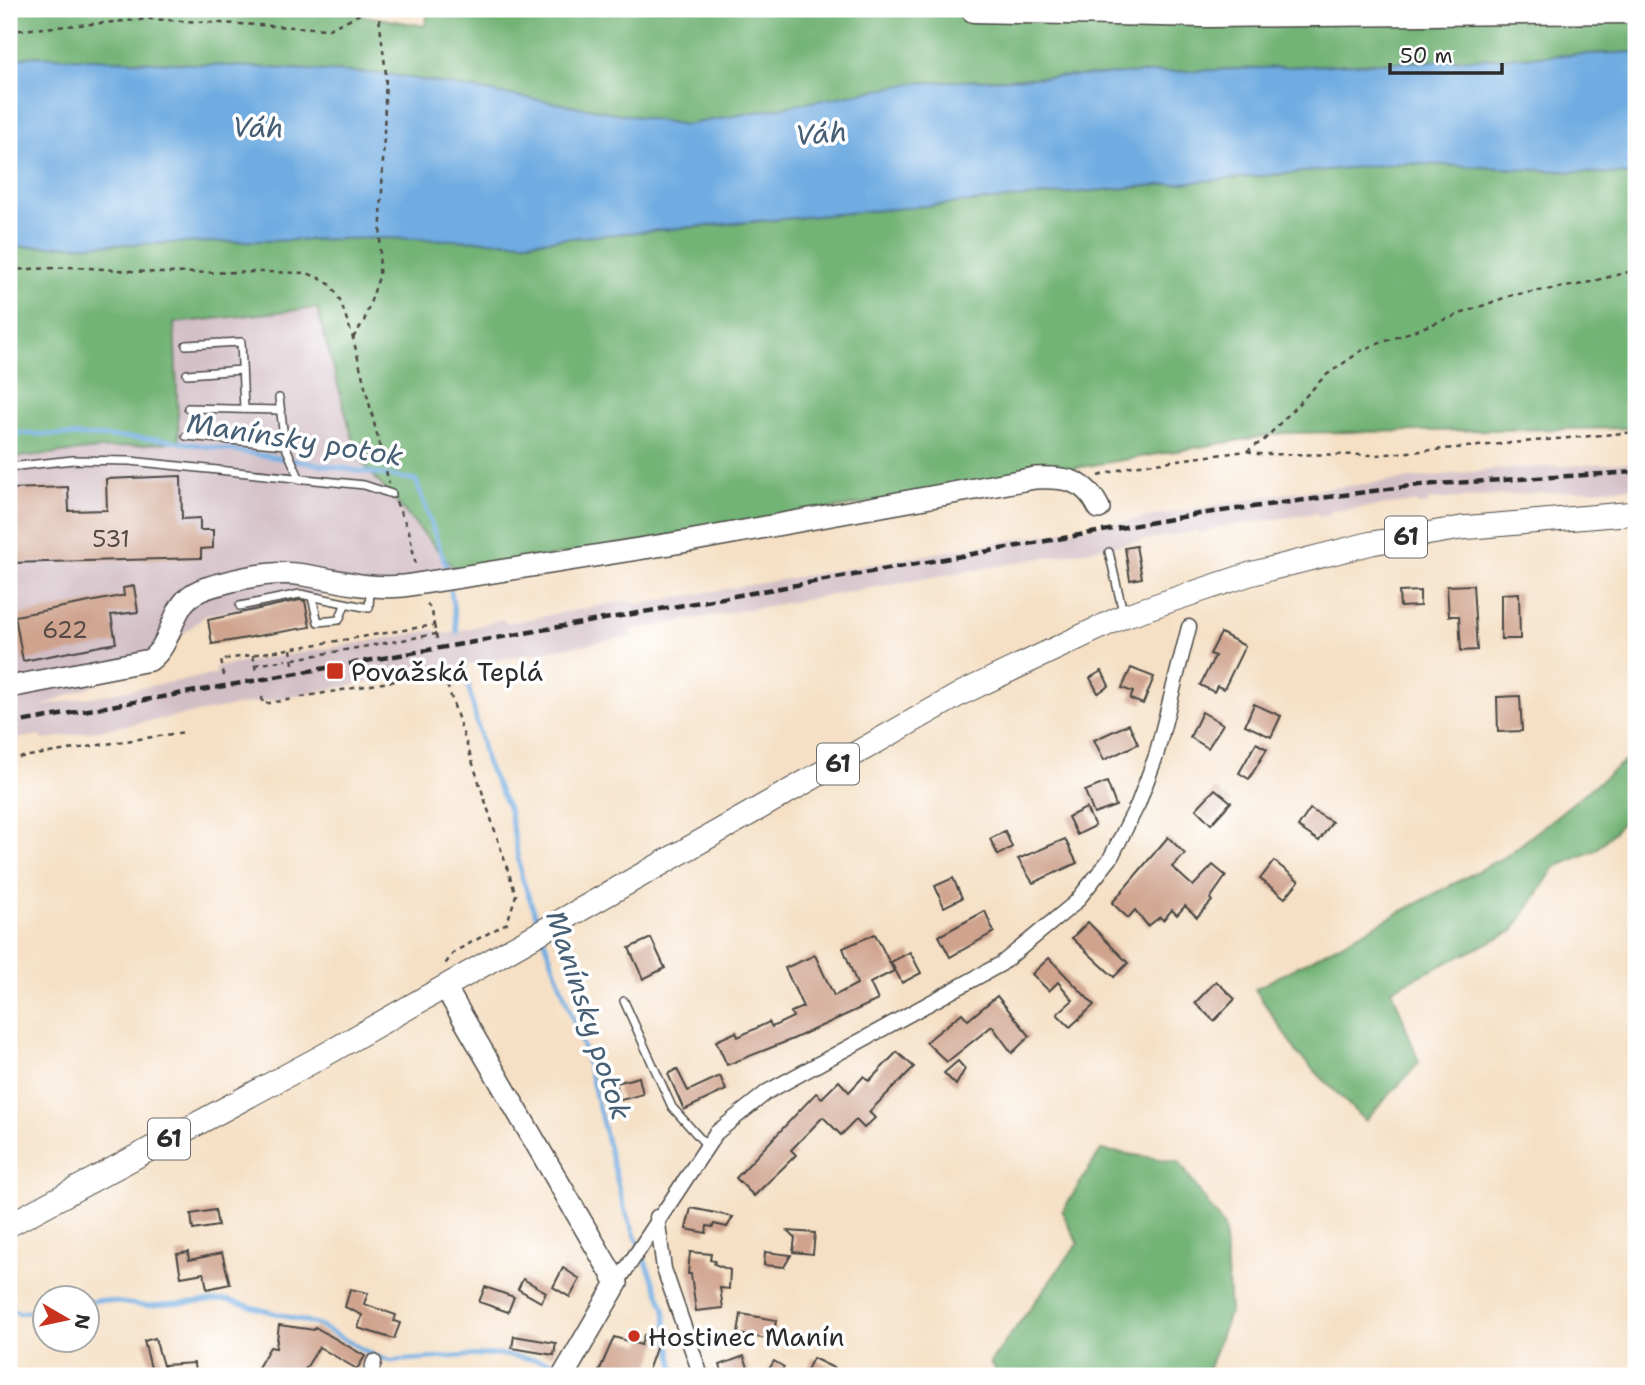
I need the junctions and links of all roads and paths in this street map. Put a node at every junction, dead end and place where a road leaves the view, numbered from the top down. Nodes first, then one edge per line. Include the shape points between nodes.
1 (370, 9) edge
2 (378, 9) edge
3 (974, 9) edge
4 (1636, 10) edge
5 (9, 31) edge
6 (9, 270) edge
7 (1636, 270) edge
8 (353, 338) junction
9 (186, 345) dead end
10 (242, 370) junction
11 (187, 374) dead end
12 (279, 398) dead end
13 (188, 408) dead end
14 (244, 409) junction
15 (280, 410) junction
16 (1636, 432) edge
17 (186, 436) dead end
18 (285, 445) junction
19 (1247, 451) junction
20 (9, 467) edge
21 (300, 480) junction
22 (1077, 481) junction
23 (392, 494) junction
24 (1099, 508) dead end
25 (1636, 513) edge
26 (1109, 552) dead end
27 (425, 583) junction
28 (370, 588) junction
29 (312, 597) junction
30 (345, 605) junction
31 (240, 606) dead end
32 (1124, 616) junction
33 (434, 625) junction
34 (1189, 627) dead end
35 (436, 634) junction
36 (437, 639) dead end
37 (291, 649) junction
38 (253, 655) junction
39 (294, 659) dead end
40 (286, 660) dead end
41 (293, 664) dead end
42 (255, 665) junction
43 (441, 666) dead end
44 (256, 671) dead end
45 (442, 673) junction
46 (224, 677) dead end
47 (9, 687) edge
48 (262, 697) dead end
49 (301, 697) dead end
50 (293, 699) dead end
51 (185, 732) dead end
52 (9, 759) edge
53 (454, 952) dead end
54 (445, 987) junction
55 (624, 1001) dead end
56 (707, 1146) junction
57 (657, 1217) junction
58 (9, 1225) edge
59 (617, 1283) junction
60 (563, 1376) edge
61 (701, 1376) edge

1 - 5 path via 329,29 149,19
2 - 8 path via 386,74 381,238 374,296
3 - 4 highway via 1192,14
6 - 8 path via 75,267 160,273 307,273 331,285
7 - 19 path via 1511,295 1364,349 1325,376 1264,440
8 - 23 path
9 - 10 lane via 241,342
10 - 11 lane
10 - 14 lane
12 - 15 lane
13 - 14 lane
14 - 15 lane
15 - 18 lane
16 - 19 path via 1376,455
17 - 18 lane
18 - 21 lane
19 - 22 path via 1132,466
20 - 21 lane via 100,460
21 - 23 lane via 364,485
22 - 24 street
22 - 27 street via 1035,478 944,492 808,520
23 - 27 path
25 - 32 main road, 61 via 1461,528 1372,543 1250,574
26 - 32 lane
27 - 28 street
27 - 33 path
28 - 30 lane via 369,608
28 - 47 street via 285,573 207,588 184,603 162,649 150,660
29 - 30 lane
29 - 30 lane via 318,622 339,620
29 - 31 lane via 292,594
32 - 54 main road, 61 via 962,693
33 - 35 path
33 - 37 path
34 - 56 street via 1156,756 1138,804 1110,859 1075,904 1000,964 767,1092 716,1133
35 - 36 path
35 - 39 path
37 - 38 path
37 - 41 path
38 - 42 path
38 - 46 path via 221,660
40 - 42 path
42 - 44 path
43 - 45 path
45 - 49 path
45 - 53 path via 516,895 507,923
48 - 50 path via 263,704
51 - 52 path
54 - 58 main road, 61
54 - 59 street
55 - 56 lane via 672,1107
56 - 57 street
57 - 59 street
57 - 61 street via 664,1269
59 - 60 street

